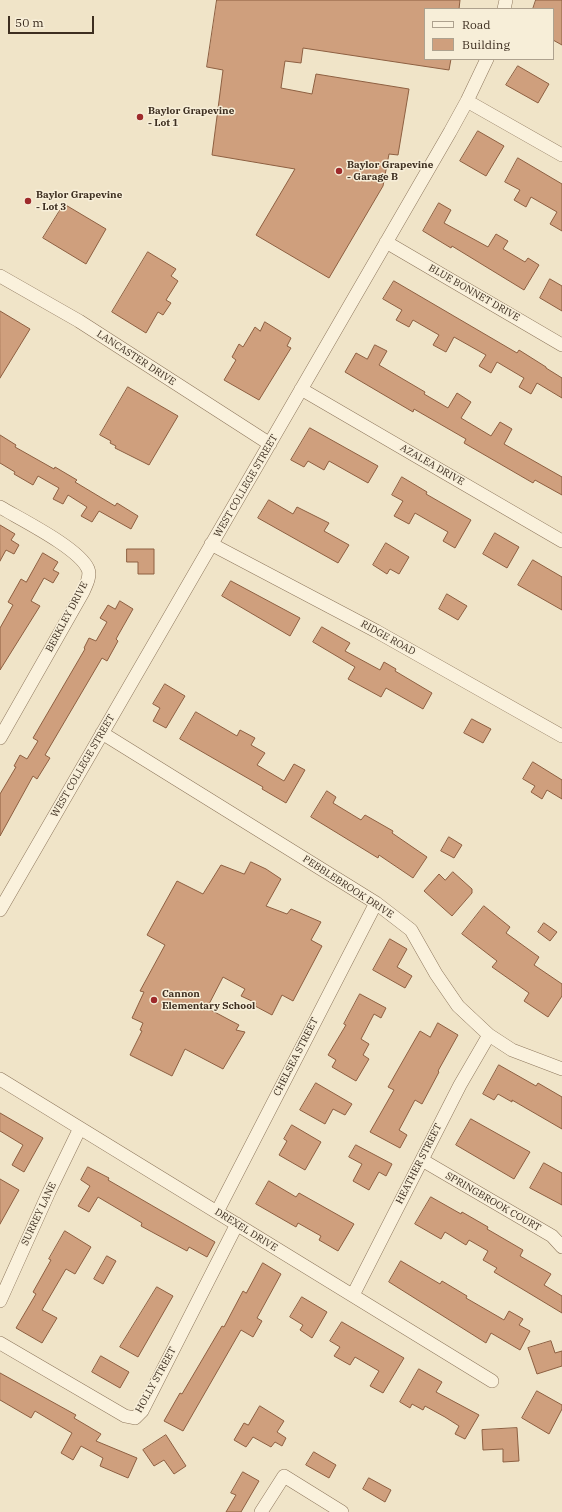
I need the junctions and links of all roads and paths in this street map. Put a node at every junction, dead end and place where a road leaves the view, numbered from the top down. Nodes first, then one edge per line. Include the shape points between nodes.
1 (487, 60) edge
2 (467, 101) junction
3 (562, 155) edge
4 (386, 242) junction
5 (0, 276) edge
6 (562, 345) edge
7 (301, 389) junction
8 (270, 444) junction
9 (0, 507) edge
10 (562, 541) edge
11 (212, 544) junction
12 (102, 733) junction
13 (562, 736) edge
14 (0, 738) edge
15 (376, 903) junction
16 (0, 910) edge
17 (489, 1035) junction
18 (562, 1069) edge
19 (0, 1079) edge
20 (80, 1128) junction
21 (422, 1160) junction
22 (217, 1212) junction
23 (237, 1224) junction
24 (562, 1247) edge
25 (353, 1295) junction
26 (0, 1301) edge
27 (0, 1343) edge
28 (492, 1381) dead end
29 (261, 1512) edge
30 (342, 1512) edge

1 - 2 street, WEST COLLEGE STREET
2 - 3 street
2 - 4 street, WEST COLLEGE STREET
4 - 6 street, BLUE BONNET DRIVE
4 - 7 street, WEST COLLEGE STREET
5 - 8 street, LANCASTER DRIVE via 79,321
7 - 8 street, WEST COLLEGE STREET
7 - 10 street, AZALEA DRIVE
8 - 11 street, WEST COLLEGE STREET
9 - 14 street, BERKLEY DRIVE via 68,548 81,559 88,569 89,576 83,592
11 - 12 street, WEST COLLEGE STREET
11 - 13 street, RIDGE ROAD via 376,631
12 - 15 street, PEBBLEBROOK DRIVE
12 - 16 street, WEST COLLEGE STREET
15 - 17 street, PEBBLEBROOK DRIVE via 411,930 458,1006
15 - 22 street, CHELSEA STREET
17 - 18 street, PEBBLEBROOK DRIVE via 512,1050
17 - 21 street, HEATHER STREET
19 - 20 street, DREXEL DRIVE
20 - 22 street, DREXEL DRIVE
20 - 26 street, SURREY LANE
21 - 24 street, SPRINGBROOK COURT via 552,1236
21 - 25 street, HEATHER STREET
22 - 23 street, DREXEL DRIVE
23 - 25 street, DREXEL DRIVE
23 - 27 street, HOLLY STREET via 142,1411 135,1418 125,1416
25 - 28 street, DREXEL DRIVE
29 - 30 street via 284,1476

